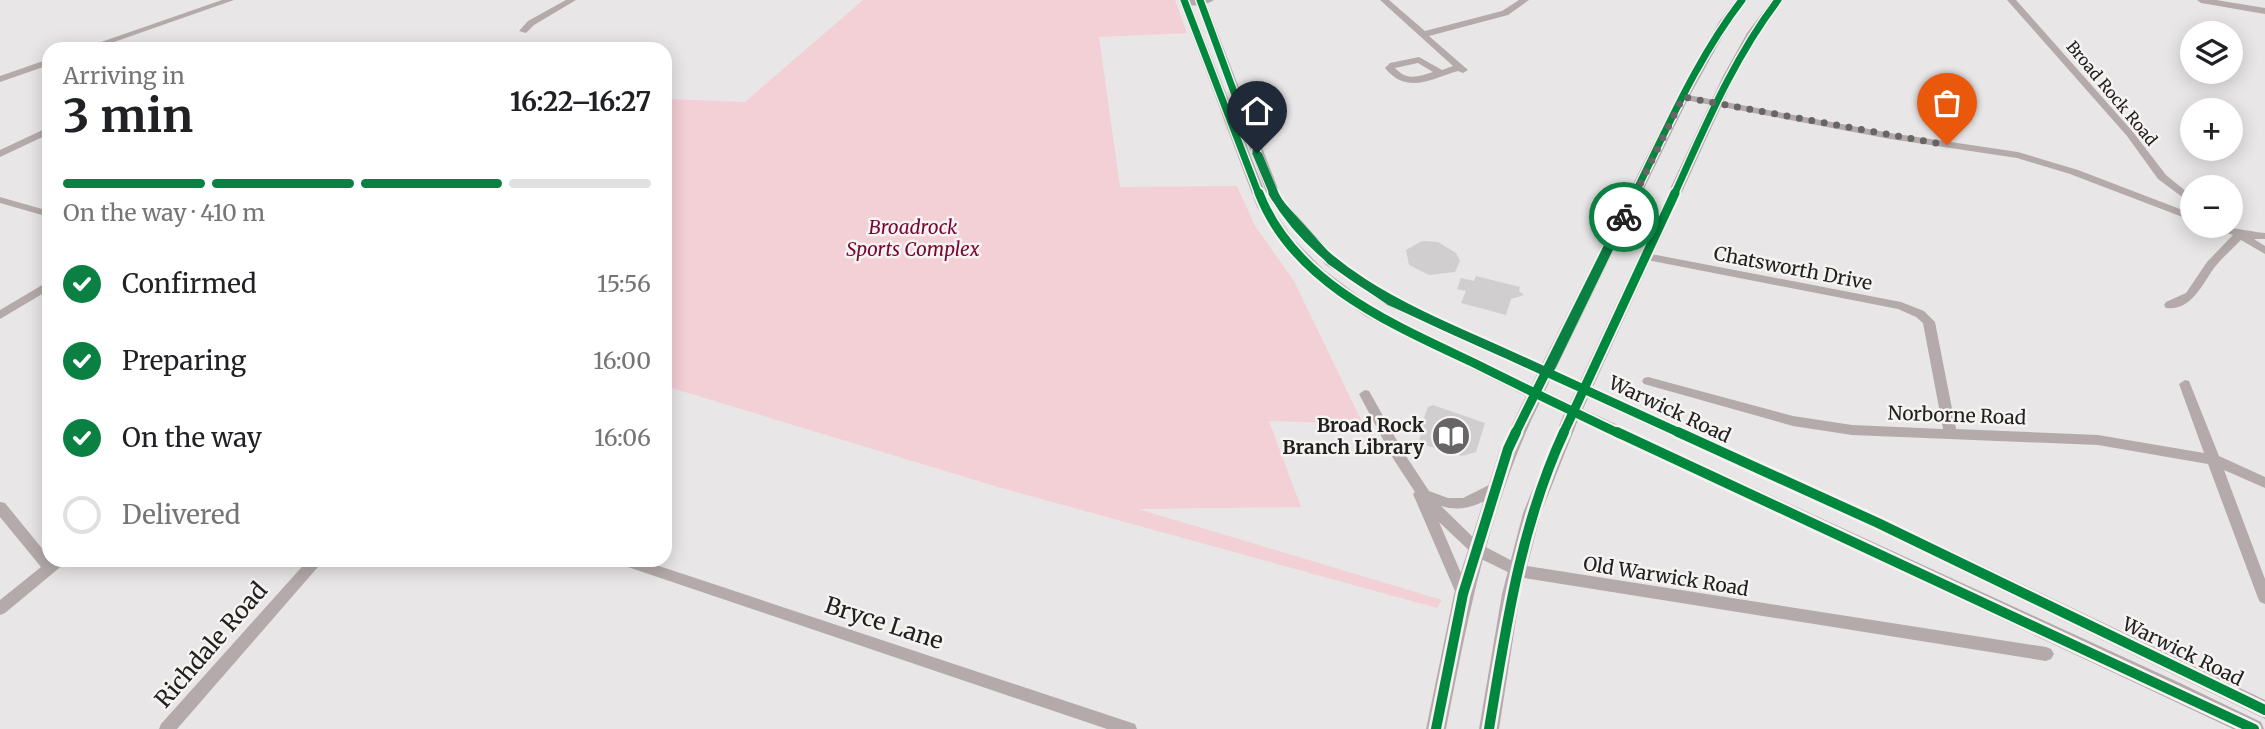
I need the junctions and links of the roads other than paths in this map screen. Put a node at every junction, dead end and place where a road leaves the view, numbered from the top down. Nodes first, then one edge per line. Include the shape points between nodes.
1 (230, 0) edge
2 (572, 0) edge
3 (1384, 0) edge
4 (1525, 0) edge
5 (1742, 0) edge
6 (2011, 0) edge
7 (2201, 0) edge
8 (1196, 1) edge
9 (1774, 1) edge
10 (2265, 11) edge
11 (523, 31) dead end
12 (1425, 34) junction
13 (106, 42) edge
14 (42, 64) edge
15 (0, 68) edge
16 (1441, 73) junction
17 (3, 78) edge
18 (1683, 97) junction
19 (1716, 103) junction
20 (42, 133) edge
21 (0, 154) edge
22 (2180, 192) edge
23 (0, 200) edge
24 (42, 212) edge
25 (2180, 213) edge
26 (2243, 234) edge
27 (2243, 236) edge
28 (2265, 236) edge
29 (2236, 238) edge
30 (2265, 251) edge
31 (1646, 257) junction
32 (42, 289) edge
33 (2169, 305) dead end
34 (0, 315) edge
35 (1547, 373) junction
36 (1648, 380) dead end
37 (2185, 384) dead end
38 (1584, 389) junction
39 (1365, 394) dead end
40 (1537, 394) junction
41 (1574, 412) junction
42 (1950, 434) junction
43 (2214, 460) junction
44 (2265, 483) edge
45 (1494, 489) junction
46 (1419, 490) junction
47 (0, 507) edge
48 (1475, 549) junction
49 (42, 551) edge
50 (50, 567) edge
51 (311, 567) edge
52 (645, 567) edge
53 (1518, 571) junction
54 (1463, 594) junction
55 (2265, 598) edge
56 (0, 609) edge
57 (2046, 654) dead end
58 (2265, 710) edge
59 (167, 729) edge
60 (1129, 729) edge
61 (1436, 729) edge
62 (1489, 729) edge
63 (2254, 729) edge

1 - 13 street
2 - 11 street
3 - 12 street
4 - 12 street via 1505,13
5 - 18 main road
6 - 22 street, Broad Rock Road via 2130,134 2162,177
7 - 10 street
8 - 35 main road, Warwick Road via 1276,200 1318,248 1392,302
8 - 40 main road, Warwick Road via 1265,207 1304,261 1366,310
9 - 19 main road via 1746,43
12 - 16 street via 1461,68
14 - 17 street
15 - 17 street
16 - 16 street via 1406,81 1390,68 1419,60
18 - 19 street
18 - 35 main road
19 - 25 street via 2018,155
19 - 31 main road
20 - 21 street
23 - 24 street
26 - 28 street
27 - 30 street
29 - 33 street via 2190,296
31 - 38 main road
31 - 42 street, Chatsworth Drive via 1901,306 1920,314 1929,322
32 - 34 street
35 - 38 main road, Warwick Road
35 - 40 main road
36 - 42 street, Norborne Road via 1793,421
37 - 43 street
38 - 41 main road
38 - 58 main road, Warwick Road via 1878,523
39 - 46 street, Old Warwick Road
40 - 41 main road, Warwick Road
40 - 45 main road via 1508,449
41 - 53 main road via 1532,513
41 - 63 main road, Warwick Road
42 - 43 street, Norborne Road via 2098,440
43 - 44 street, Norborne Road
43 - 55 street
45 - 46 street via 1456,506
45 - 48 main road
46 - 48 street, Old Warwick Road
46 - 54 street
47 - 49 street
48 - 53 street, Old Warwick Road
48 - 54 main road
50 - 56 street
51 - 59 street, Richdale Road
52 - 60 street, Bryce Lane
53 - 57 street, Old Warwick Road
53 - 62 main road
54 - 61 main road

